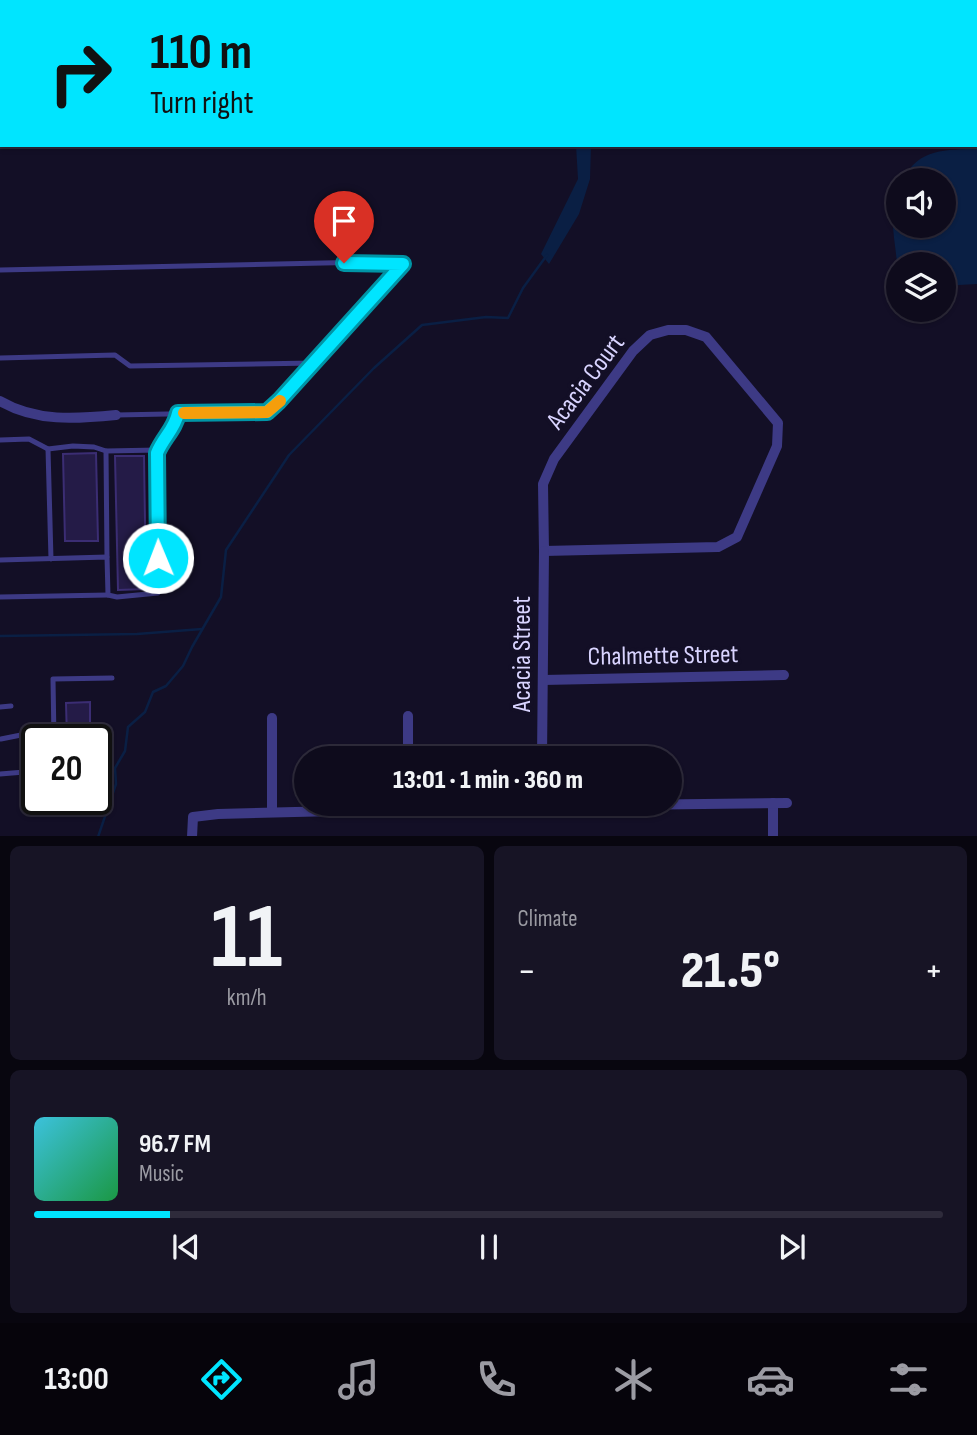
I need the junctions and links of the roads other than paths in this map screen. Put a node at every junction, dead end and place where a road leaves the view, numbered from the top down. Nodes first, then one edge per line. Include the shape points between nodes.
1 (0, 270) edge
2 (0, 358) edge
3 (314, 363) junction
4 (0, 401) edge
5 (178, 413) junction
6 (116, 415) joint
7 (0, 440) edge
8 (48, 449) junction
9 (159, 450) junction
10 (106, 451) junction
11 (544, 551) junction
12 (107, 557) junction
13 (51, 559) junction
14 (0, 560) edge
15 (108, 595) junction
16 (0, 597) edge
17 (784, 675) dead end
18 (112, 678) dead end
19 (543, 680) junction
20 (11, 706) dead end
21 (0, 707) edge
22 (408, 716) dead end
23 (272, 718) dead end
24 (54, 724) edge
25 (21, 735) edge
26 (1, 739) edge
27 (408, 746) edge
28 (542, 746) edge
29 (21, 773) edge
30 (0, 774) edge
31 (682, 803) edge
32 (773, 803) junction
33 (788, 803) dead end
34 (294, 811) edge
35 (272, 812) junction
36 (192, 836) edge
37 (773, 836) edge

1 - 3 lane via 403,264
2 - 3 lane via 115,355 130,366
3 - 5 lane via 267,412
4 - 6 street via 44,416
5 - 6 lane
5 - 9 lane via 176,425
7 - 8 lane via 29,439
8 - 10 lane via 73,446
8 - 13 lane
9 - 10 lane
9 - 15 lane via 158,593
10 - 12 lane
11 - 11 street, Acacia Court via 543,484 548,471 633,351 650,335 668,330 706,337 778,423 777,446 737,537 718,547
11 - 19 street, Acacia Street
12 - 13 lane
12 - 15 lane
13 - 14 lane
15 - 16 lane
17 - 19 street, Chalmette Street
18 - 24 lane via 53,679
19 - 28 street, Acacia Street
20 - 21 lane
22 - 27 street
23 - 35 street
25 - 26 lane
29 - 30 lane
31 - 32 street
32 - 33 street
32 - 37 street
34 - 35 street
35 - 36 street via 193,817

